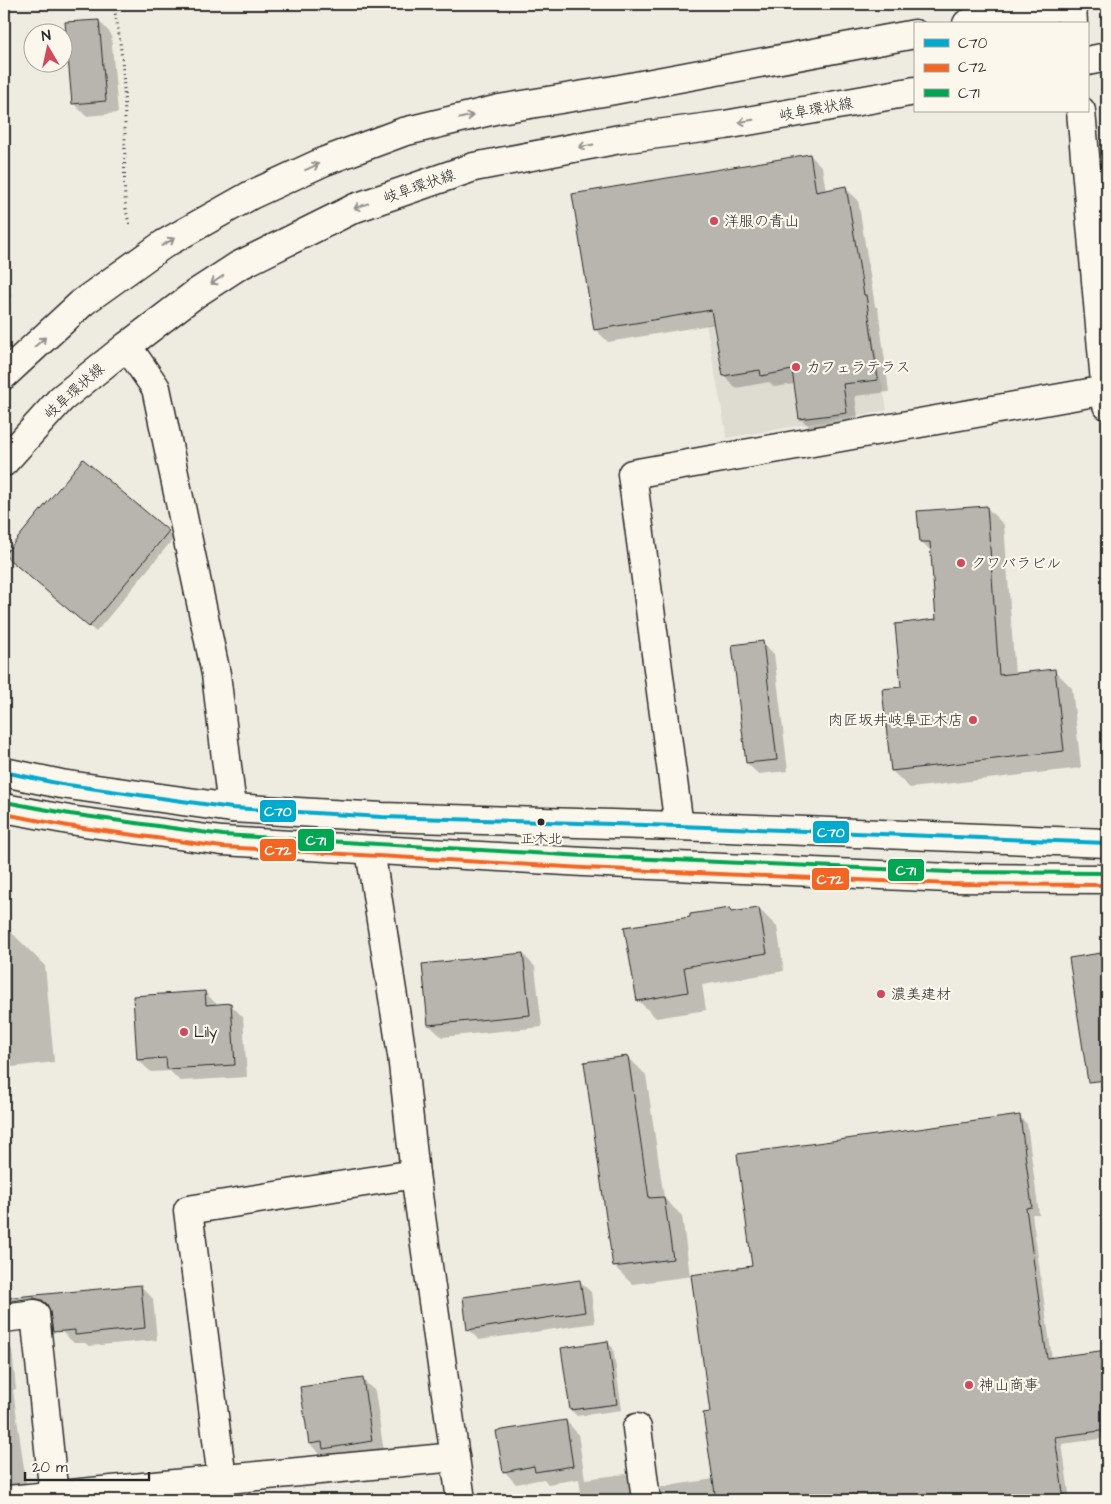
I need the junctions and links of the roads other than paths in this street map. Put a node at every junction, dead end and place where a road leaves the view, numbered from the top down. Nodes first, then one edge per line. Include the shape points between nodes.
1 (1072, 4) edge
2 (978, 22) edge
3 (1073, 22) edge
4 (914, 34) edge
5 (1107, 57) edge
6 (1088, 61) edge
7 (914, 91) edge
8 (1081, 112) edge
9 (127, 346) junction
10 (4, 375) edge
11 (1107, 398) edge
12 (4, 462) edge
13 (4, 772) edge
14 (4, 808) edge
15 (232, 808) junction
16 (679, 826) junction
17 (1107, 843) edge
18 (370, 850) junction
19 (1107, 879) edge
20 (415, 1174) junction
21 (4, 1318) edge
22 (637, 1428) dead end
23 (455, 1456) junction
24 (222, 1480) junction
25 (54, 1496) junction
26 (8, 1500) edge
27 (461, 1500) edge
28 (646, 1500) edge

1 - 2 main road
1 - 3 main road
10 -> 4 main road via 83,302 164,244 251,196 325,161 403,132 499,109
5 - 6 main road
7 -> 9 main road, 岐阜環状線 via 725,125 620,139 474,167 355,208 238,266
8 - 11 main road
9 - 12 main road, 岐阜環状線 via 61,399
9 - 15 main road via 156,388 216,674
11 - 16 main road via 632,474
13 - 15 main road via 61,784
14 - 18 main road via 222,841
15 - 16 main road via 382,817
16 - 17 main road
18 - 19 main road via 940,877
18 - 20 main road via 402,1054
20 - 23 main road
20 - 24 main road via 188,1210
21 - 25 main road via 35,1314
22 - 28 main road
23 - 24 main road
23 - 27 main road
24 - 25 main road
25 - 26 main road

